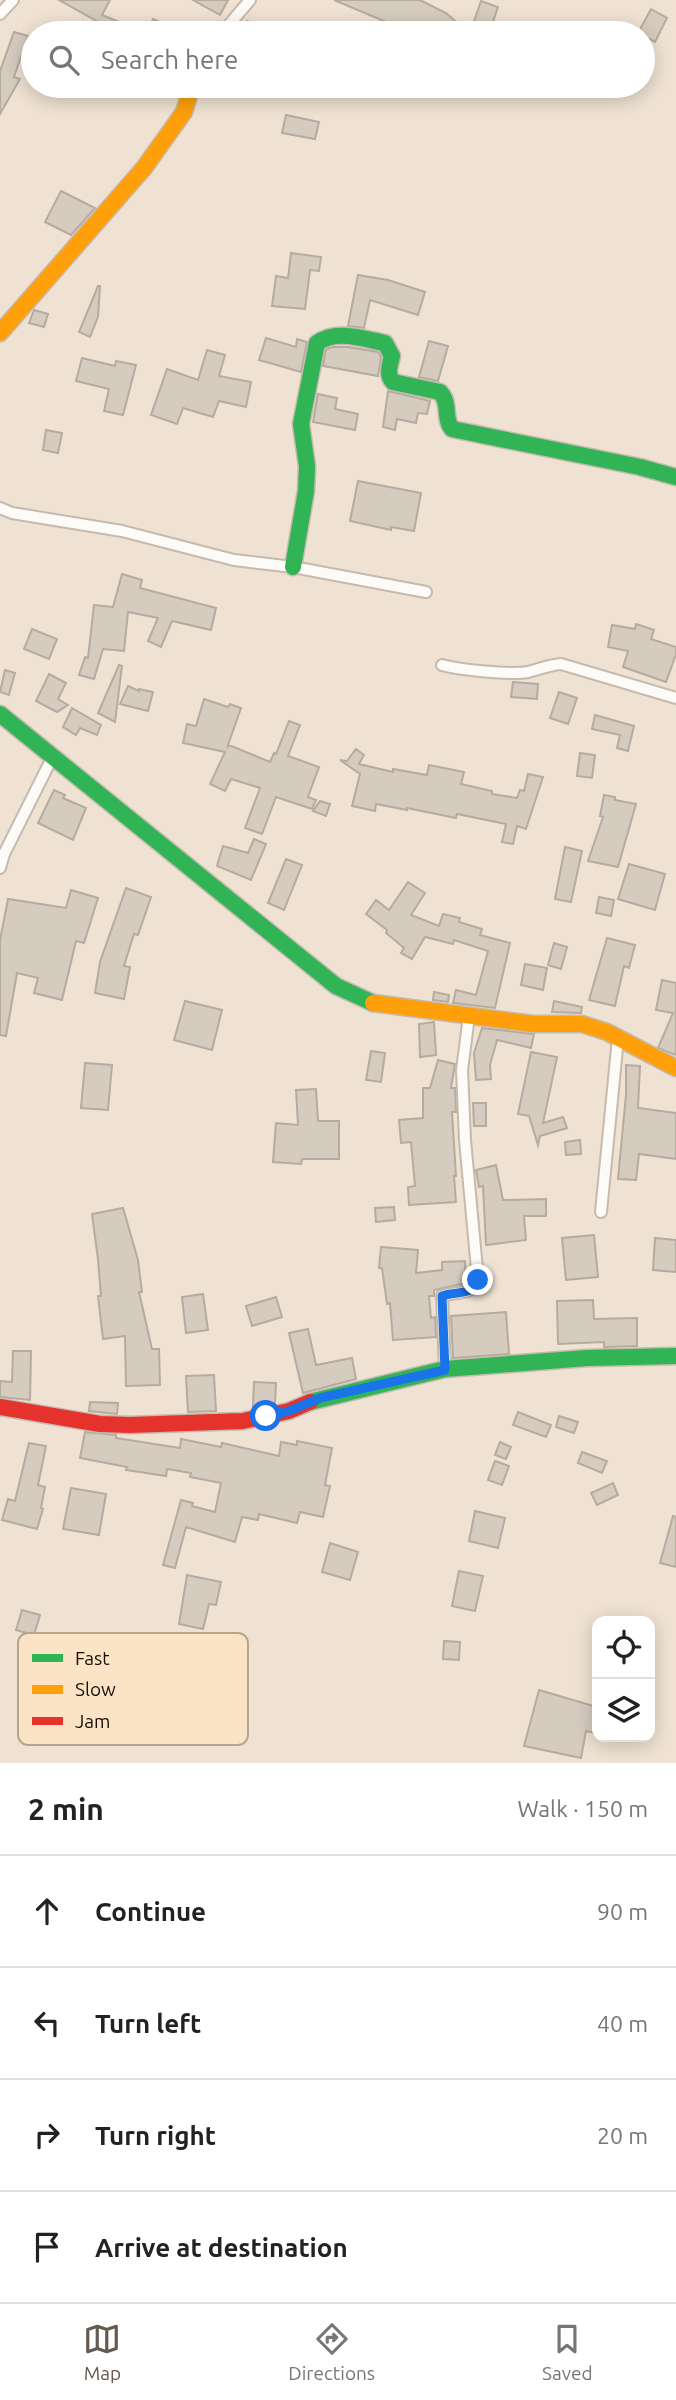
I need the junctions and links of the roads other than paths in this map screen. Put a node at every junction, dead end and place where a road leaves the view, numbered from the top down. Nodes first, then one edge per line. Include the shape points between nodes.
1 (13, 0) edge
2 (250, 0) edge
3 (0, 14) edge
4 (232, 21) edge
5 (188, 98) edge
6 (0, 333) edge
7 (676, 477) edge
8 (0, 508) edge
9 (293, 567) junction
10 (426, 592) dead end
11 (442, 665) dead end
12 (676, 698) edge
13 (0, 714) edge
14 (53, 756) junction
15 (0, 868) edge
16 (469, 1016) junction
17 (618, 1038) junction
18 (676, 1069) edge
19 (601, 1212) dead end
20 (676, 1356) edge
21 (445, 1370) junction
22 (0, 1407) edge

1 - 3 street
2 - 4 street
5 - 6 street via 184,112 144,168
7 - 9 street via 452,429 444,395 390,379 392,356 385,343 323,337 317,343 301,424 306,491
8 - 9 street via 122,531 233,560
9 - 10 street
11 - 12 street via 459,670 527,672 561,664
13 - 14 street
14 - 15 street
14 - 16 street via 336,986 373,1003
16 - 17 street via 533,1024 584,1024
16 - 21 street via 462,1070 478,1280 471,1291 442,1296
17 - 18 street
17 - 19 street
20 - 21 street
21 - 22 street via 243,1421 100,1424

